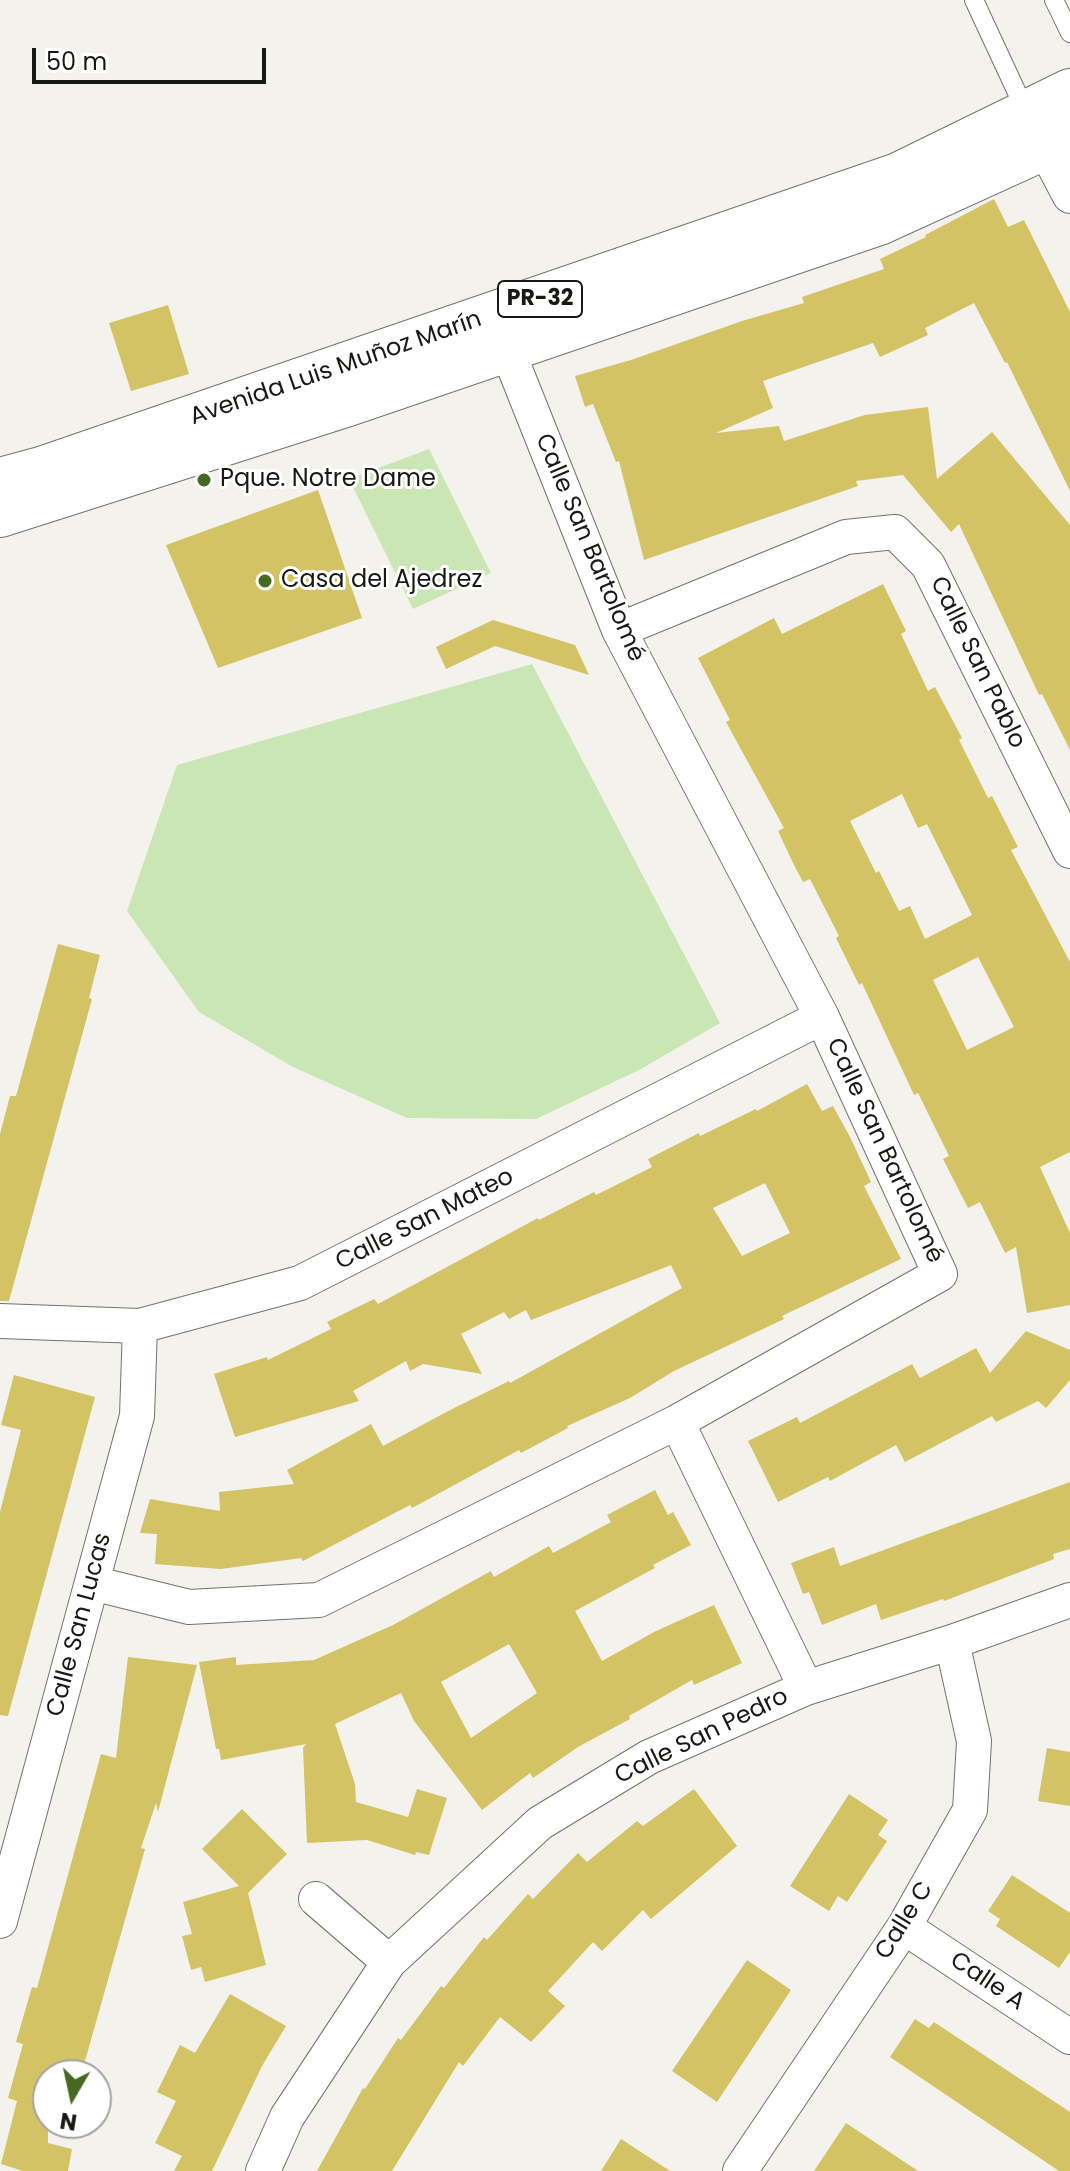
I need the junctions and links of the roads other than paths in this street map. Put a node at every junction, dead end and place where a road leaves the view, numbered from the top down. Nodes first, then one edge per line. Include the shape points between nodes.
1 (974, 0) edge
2 (1054, 0) edge
3 (1070, 33) edge
4 (1070, 91) edge
5 (1047, 133) edge
6 (1070, 196) edge
7 (500, 333) junction
8 (0, 480) edge
9 (0, 515) edge
10 (619, 630) junction
11 (1070, 851) edge
12 (822, 1017) junction
13 (0, 1321) edge
14 (140, 1326) junction
15 (677, 1422) junction
16 (92, 1583) junction
17 (1070, 1600) edge
18 (952, 1642) junction
19 (806, 1688) junction
20 (316, 1899) dead end
21 (0, 1921) edge
22 (904, 1927) junction
23 (389, 1962) junction
24 (1070, 2037) edge
25 (263, 2171) edge
26 (740, 2171) edge

1 - 5 lane
2 - 3 lane
4 - 5 main road, Avenida Luis Muñoz Marín / PR-32
5 - 6 street
5 - 7 main road, Avenida Luis Muñoz Marín / PR-32 via 879,223
7 - 8 main road, Avenida Luis Muñoz Marín / PR-32
7 - 9 main road, Avenida Luis Muñoz Marín / PR-32 via 320,413
7 - 10 street, Calle San Bartolomé
10 - 11 street, Calle San Pablo via 846,537 895,532 928,565
10 - 12 street, Calle San Bartolomé
12 - 14 street, Calle San Mateo via 300,1283
12 - 15 street, Calle San Bartolomé via 940,1274
13 - 14 street, Calle San Mateo
14 - 16 street, Calle San Lucas via 137,1416
15 - 16 street, Calle San Bartolomé via 319,1600 189,1607
15 - 19 street
16 - 21 street, Calle San Lucas
17 - 18 street, Calle San Pedro
18 - 19 street, Calle San Pedro
18 - 22 street, Calle C via 974,1741 970,1810
19 - 23 street, Calle San Pedro via 649,1757 540,1823
20 - 23 street
22 - 24 street, Calle A
22 - 26 street, Calle C
23 - 25 street, Calle San Pedro via 287,2117

